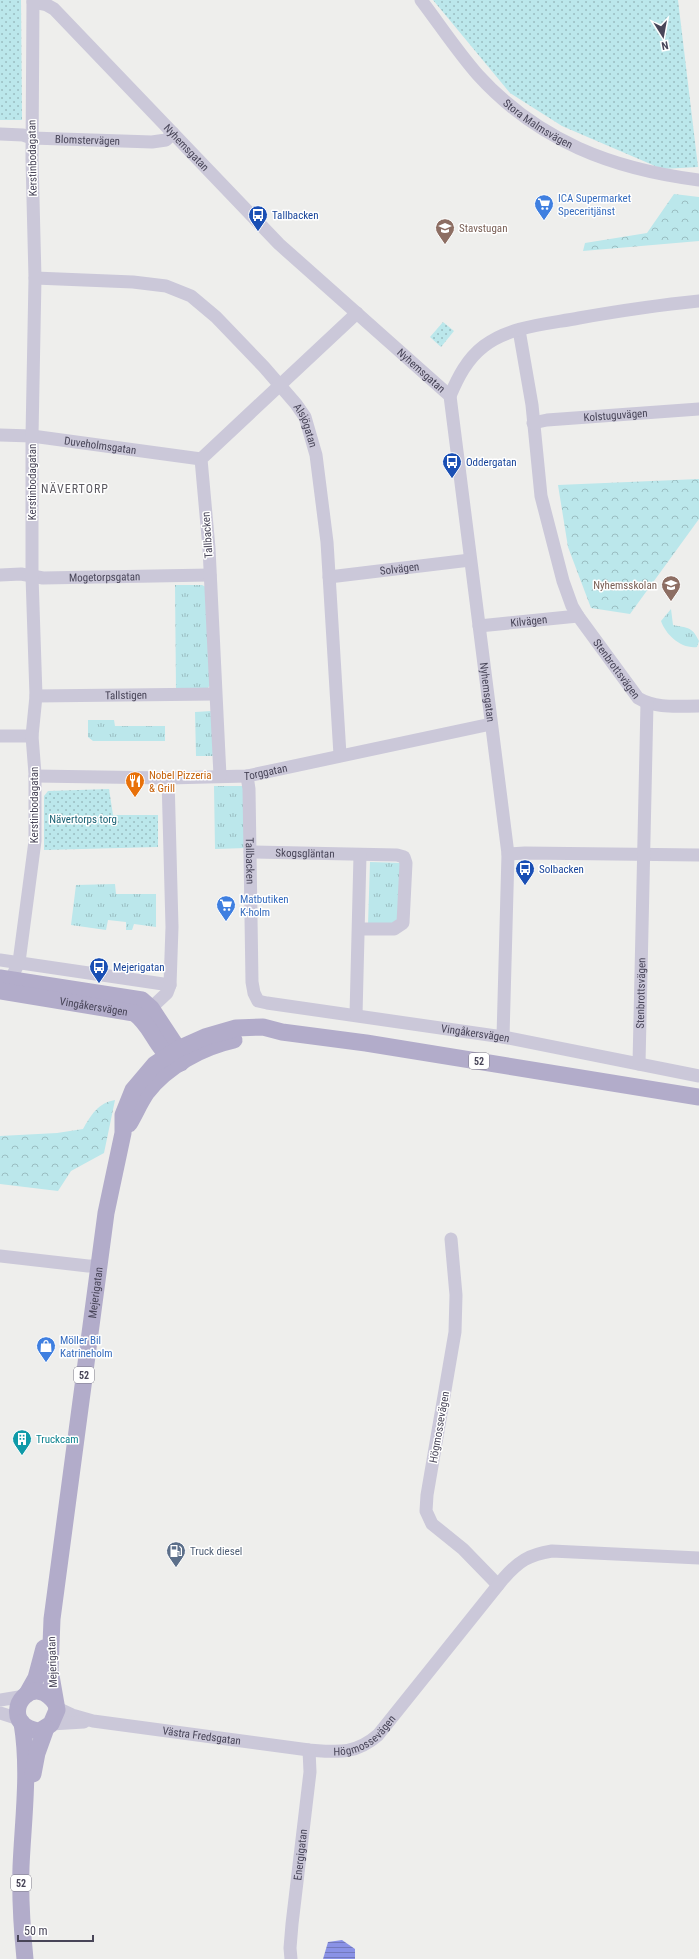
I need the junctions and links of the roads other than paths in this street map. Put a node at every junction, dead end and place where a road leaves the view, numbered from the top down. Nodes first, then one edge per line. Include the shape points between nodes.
1 (421, 0) edge
2 (33, 1) edge
3 (173, 133) junction
4 (0, 134) edge
5 (32, 138) junction
6 (699, 180) edge
7 (35, 278) junction
8 (699, 301) edge
9 (357, 313) junction
10 (519, 330) junction
11 (280, 386) junction
12 (450, 396) junction
13 (699, 409) edge
14 (533, 423) junction
15 (0, 435) edge
16 (32, 436) junction
17 (201, 459) junction
18 (470, 560) junction
19 (0, 574) edge
20 (210, 575) junction
21 (32, 576) junction
22 (329, 577) junction
23 (578, 616) junction
24 (479, 626) junction
25 (215, 694) junction
26 (36, 696) junction
27 (647, 703) junction
28 (699, 706) edge
29 (491, 724) junction
30 (0, 736) edge
31 (32, 736) junction
32 (340, 755) junction
33 (35, 776) junction
34 (220, 776) junction
35 (247, 776) junction
36 (168, 778) junction
37 (250, 852) junction
38 (508, 854) junction
39 (360, 855) junction
40 (644, 855) junction
41 (699, 855) edge
42 (359, 929) junction
43 (0, 960) edge
44 (19, 962) junction
45 (4, 985) edge
46 (170, 985) junction
47 (254, 993) joint
48 (146, 1012) junction
49 (356, 1015) junction
50 (503, 1037) junction
51 (175, 1056) junction
52 (639, 1064) junction
53 (699, 1076) edge
54 (620, 1084) junction
55 (699, 1098) edge
56 (699, 1106) edge
57 (451, 1239) dead end
58 (0, 1256) edge
59 (99, 1266) junction
60 (699, 1558) edge
61 (498, 1585) junction
62 (52, 1619) junction
63 (26, 1695) junction
64 (0, 1700) edge
65 (0, 1713) edge
66 (53, 1716) junction
67 (21, 1721) junction
68 (309, 1750) junction
69 (25, 1807) junction
70 (25, 1959) edge
71 (292, 1959) edge

1 - 6 street, Stora Malmsvägen via 477,74 534,126 582,151 620,164 664,175
2 - 3 street, Nyhemsgatan via 54,9
2 - 5 street, Kerstinbodagatan
3 - 5 street, Blomstervägen via 166,140 159,142
3 - 9 street, Nyhemsgatan via 279,244
4 - 5 street, Blomstervägen
5 - 7 street, Kerstinbodagatan
7 - 11 street, Alsjögatan via 133,282 179,290 203,304
7 - 16 street, Kerstinbodagatan
8 - 10 street via 629,310
9 - 11 street
9 - 12 street, Nyhemsgatan
10 - 12 street via 484,346 472,357 459,375
10 - 14 street, Stenbrottsvägen
11 - 17 street
11 - 22 street, Alsjögatan via 305,417 313,440 320,481
12 - 18 street, Nyhemsgatan
13 - 14 street, Kolstuguvägen
14 - 23 street, Stenbrottsvägen via 546,521 563,581
15 - 16 street, Duveholmsgatan
16 - 17 street, Duveholmsgatan
16 - 21 street, Kerstinbodagatan
17 - 20 street, Tallbacken
18 - 22 street, Solvägen
18 - 24 street, Nyhemsgatan
19 - 21 street, Mogetorpsgatan
20 - 21 street, Mogetorpsgatan via 43,578
20 - 25 street, Tallbacken
21 - 26 street, Kerstinbodagatan
22 - 32 street, Alsjögatan
23 - 24 street, Kilvägen
23 - 27 street, Stenbrottsvägen via 628,686 638,698
24 - 29 street, Nyhemsgatan
25 - 26 street, Tallstigen
25 - 34 street, Tallbacken
26 - 31 street, Kerstinbodagatan
27 - 28 street via 658,706
27 - 40 street, Stenbrottsvägen
29 - 32 street, Torggatan
29 - 38 street, Nyhemsgatan
30 - 31 street
31 - 33 street, Kerstinbodagatan
32 - 35 street, Torggatan
33 - 36 street, Torggatan
33 - 44 street, Kerstinbodagatan via 34,858
34 - 35 street, Torggatan
34 - 36 street, Torggatan
35 - 37 street, Tallbacken
36 - 46 street via 172,927
37 - 39 street, Skogsgläntan
37 - 47 street, Tallbacken
38 - 40 street
38 - 50 street, Nyhemsgatan
39 - 42 street
39 - 42 street, Skogsgläntan via 398,855 404,857 406,863 404,923 394,929
40 - 41 street
40 - 52 street, Stenbrottsvägen
42 - 49 street
43 - 44 street
44 - 45 street, Vingåkersvägen
44 - 46 street
45 - 48 main road, Vingåkersvägen via 136,998 145,1002
46 - 48 street via 164,996
47 - 49 street, Vingåkersvägen via 258,1000 267,1003
48 - 51 main road, Vingåkersvägen
49 - 50 street, Vingåkersvägen
50 - 52 street, Vingåkersvägen
51 - 54 main road, 52 via 224,1042 282,1032
51 - 59 main road, Mejerigatan / 52 via 163,1075 148,1091 123,1133 107,1207
52 - 53 street, Vingåkersvägen
54 - 55 main road, 52
54 - 56 main road, 52
57 - 61 street, Högmossevägen via 456,1295 455,1332 426,1511 432,1524 463,1549
58 - 59 street
59 - 62 main road, Mejerigatan / 52
60 - 61 street, Högmossevägen via 552,1551 528,1556 517,1563
61 - 68 street, Högmossevägen via 390,1722 368,1744 344,1752
62 - 63 main road, Mejerigatan / 52 via 38,1670
62 - 66 main road, Mejerigatan / 52 via 50,1670
63 - 64 street
63 - 66 main road via 41,1691 49,1695
63 - 67 main road, 52 via 19,1705
65 - 67 street
66 - 67 main road via 37,1731 30,1729
66 - 68 street, Västra Fredsgatan
66 - 69 main road, Mejerigatan / 52 via 37,1753
67 - 69 main road, Mejerigatan / 52 via 25,1746
68 - 71 street, Energigatan via 310,1772 290,1948
69 - 70 main road, Mejerigatan / 52 via 21,1869

